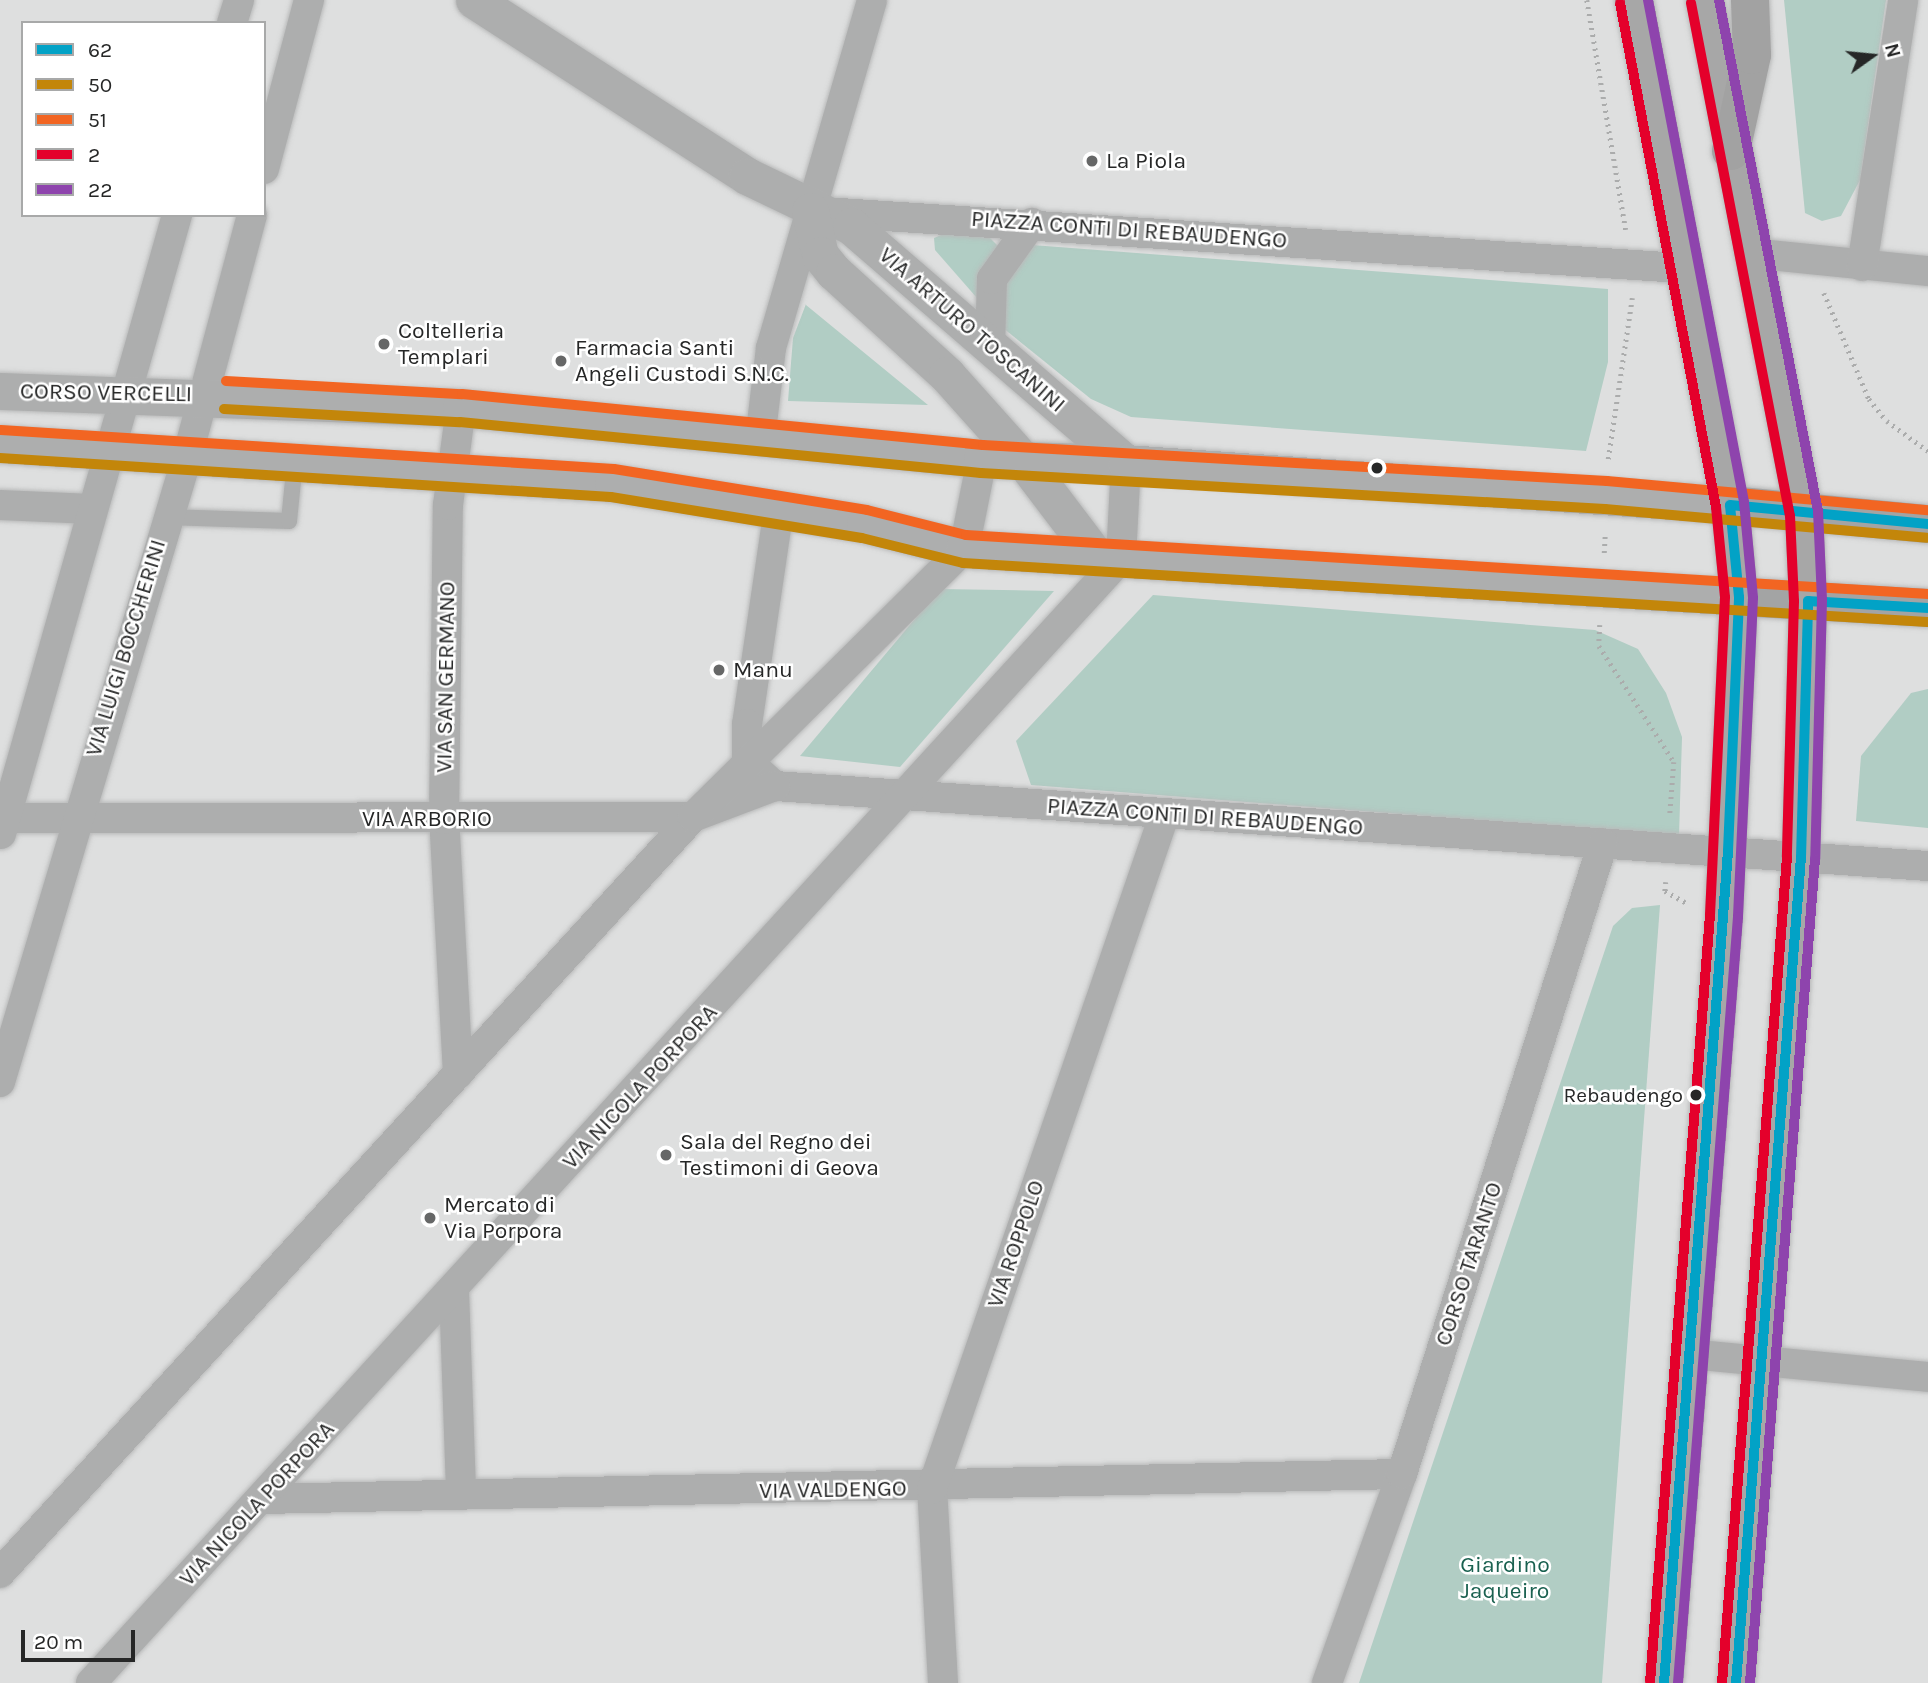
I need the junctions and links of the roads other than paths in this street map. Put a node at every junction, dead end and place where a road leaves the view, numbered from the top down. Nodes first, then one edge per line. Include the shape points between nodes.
1 (239, 0) edge
2 (309, 0) edge
3 (474, 0) edge
4 (872, 0) edge
5 (1634, 0) edge
6 (1705, 0) edge
7 (1750, 0) edge
8 (1903, 0) edge
9 (233, 21) edge
10 (1731, 151) junction
11 (266, 161) edge
12 (810, 211) junction
13 (176, 217) edge
14 (251, 217) edge
15 (1032, 223) junction
16 (1750, 253) junction
17 (1862, 266) junction
18 (1681, 268) junction
19 (1928, 271) edge
20 (990, 346) junction
21 (0, 391) edge
22 (204, 394) junction
23 (124, 397) junction
24 (461, 408) junction
25 (760, 440) junction
26 (0, 444) edge
27 (109, 449) junction
28 (188, 454) junction
29 (982, 459) junction
30 (1023, 460) junction
31 (295, 461) junction
32 (1126, 463) junction
33 (454, 472) junction
34 (0, 505) edge
35 (1730, 505) junction
36 (779, 508) junction
37 (92, 509) junction
38 (1804, 514) junction
39 (166, 517) junction
40 (1928, 524) edge
41 (964, 549) junction
42 (1109, 557) junction
43 (1739, 597) junction
44 (1808, 601) junction
45 (1928, 608) edge
46 (747, 761) junction
47 (775, 786) junction
48 (909, 794) junction
49 (1164, 816) junction
50 (693, 817) junction
51 (444, 819) junction
52 (74, 821) junction
53 (3, 827) edge
54 (1603, 843) junction
55 (1728, 851) junction
56 (1801, 858) junction
57 (1928, 866) edge
58 (458, 1073) junction
59 (0, 1082) edge
60 (454, 1290) junction
61 (1690, 1354) junction
62 (1761, 1360) junction
63 (1928, 1377) edge
64 (1402, 1474) junction
65 (932, 1489) junction
66 (461, 1496) junction
67 (263, 1499) junction
68 (0, 1573) edge
69 (92, 1683) edge
70 (943, 1683) edge
71 (1327, 1683) edge
72 (1664, 1683) edge
73 (1736, 1683) edge

1 - 9 street
2 - 11 street
3 - 12 street, VIA ARTURO TOSCANINI
4 - 12 street
5 - 18 main road
6 - 10 main road
7 - 10 highway via 1752,55
8 - 17 street
10 - 16 main road
12 - 15 street, PIAZZA CONTI DI REBAUDENGO
12 - 20 street, VIA ARTURO TOSCANINI via 851,226
12 - 25 street via 771,348
12 - 30 street, VIA ARTURO TOSCANINI via 820,255 834,272 947,376
13 - 23 street
14 - 22 street, VIA LUIGI BOCCHERINI
15 - 18 street, PIAZZA CONTI DI REBAUDENGO
15 - 20 street via 1002,257 992,279
16 - 17 street
16 - 38 main road
17 - 19 street
18 - 35 main road
20 - 32 street, VIA ARTURO TOSCANINI
21 - 23 street, CORSO VERCELLI
22 - 23 street, CORSO VERCELLI
22 - 24 street, CORSO VERCELLI
22 - 28 street, VIA LUIGI BOCCHERINI
23 - 27 street
24 - 25 street, CORSO VERCELLI
24 - 33 street, VIA SAN GERMANO
25 - 29 street, CORSO VERCELLI
26 - 27 street
27 - 28 street
27 - 37 street
28 - 31 street
28 - 39 street, VIA LUIGI BOCCHERINI
29 - 30 street, CORSO VERCELLI
29 - 41 street
30 - 32 street, CORSO VERCELLI
30 - 42 street, VIA ARTURO TOSCANINI
31 - 33 street
31 - 39 lane via 289,521
32 - 35 street, CORSO VERCELLI
32 - 42 street
33 - 36 street via 613,484
33 - 51 street, VIA SAN GERMANO via 448,505
34 - 37 street
35 - 38 main road, CORSO VERCELLI
35 - 43 main road
36 - 41 street
36 - 46 street
37 - 53 street
38 - 40 main road, CORSO VERCELLI
38 - 44 main road
39 - 52 street, VIA LUIGI BOCCHERINI
41 - 42 street
41 - 46 street
42 - 43 street
42 - 48 street, VIA NICOLA PORPORA
43 - 44 main road
43 - 55 main road
44 - 45 main road
44 - 56 main road
46 - 47 street
46 - 50 street
47 - 48 street, PIAZZA CONTI DI REBAUDENGO
47 - 50 street, VIA ARBORIO
48 - 49 street, PIAZZA CONTI DI REBAUDENGO
48 - 60 street, VIA NICOLA PORPORA
49 - 54 street, PIAZZA CONTI DI REBAUDENGO
49 - 65 street, VIA ROPPOLO
50 - 51 street, VIA ARBORIO
50 - 58 street
51 - 52 street, VIA ARBORIO
51 - 58 street, VIA SAN GERMANO
52 - 53 street, VIA ARBORIO
52 - 59 street, VIA LUIGI BOCCHERINI
54 - 55 street, PIAZZA CONTI DI REBAUDENGO
54 - 64 street, CORSO TARANTO
55 - 56 street, PIAZZA CONTI DI REBAUDENGO
55 - 61 main road
56 - 57 street, PIAZZA CONTI DI REBAUDENGO
56 - 62 main road
58 - 68 street
60 - 66 street
60 - 67 street, VIA NICOLA PORPORA
61 - 62 street
61 - 72 main road
62 - 63 street
62 - 73 main road
64 - 65 street, VIA VALDENGO
64 - 71 street, CORSO TARANTO
65 - 66 street, VIA VALDENGO
65 - 70 street, VIA ROPPOLO
66 - 67 street, VIA VALDENGO
67 - 69 street, VIA NICOLA PORPORA

